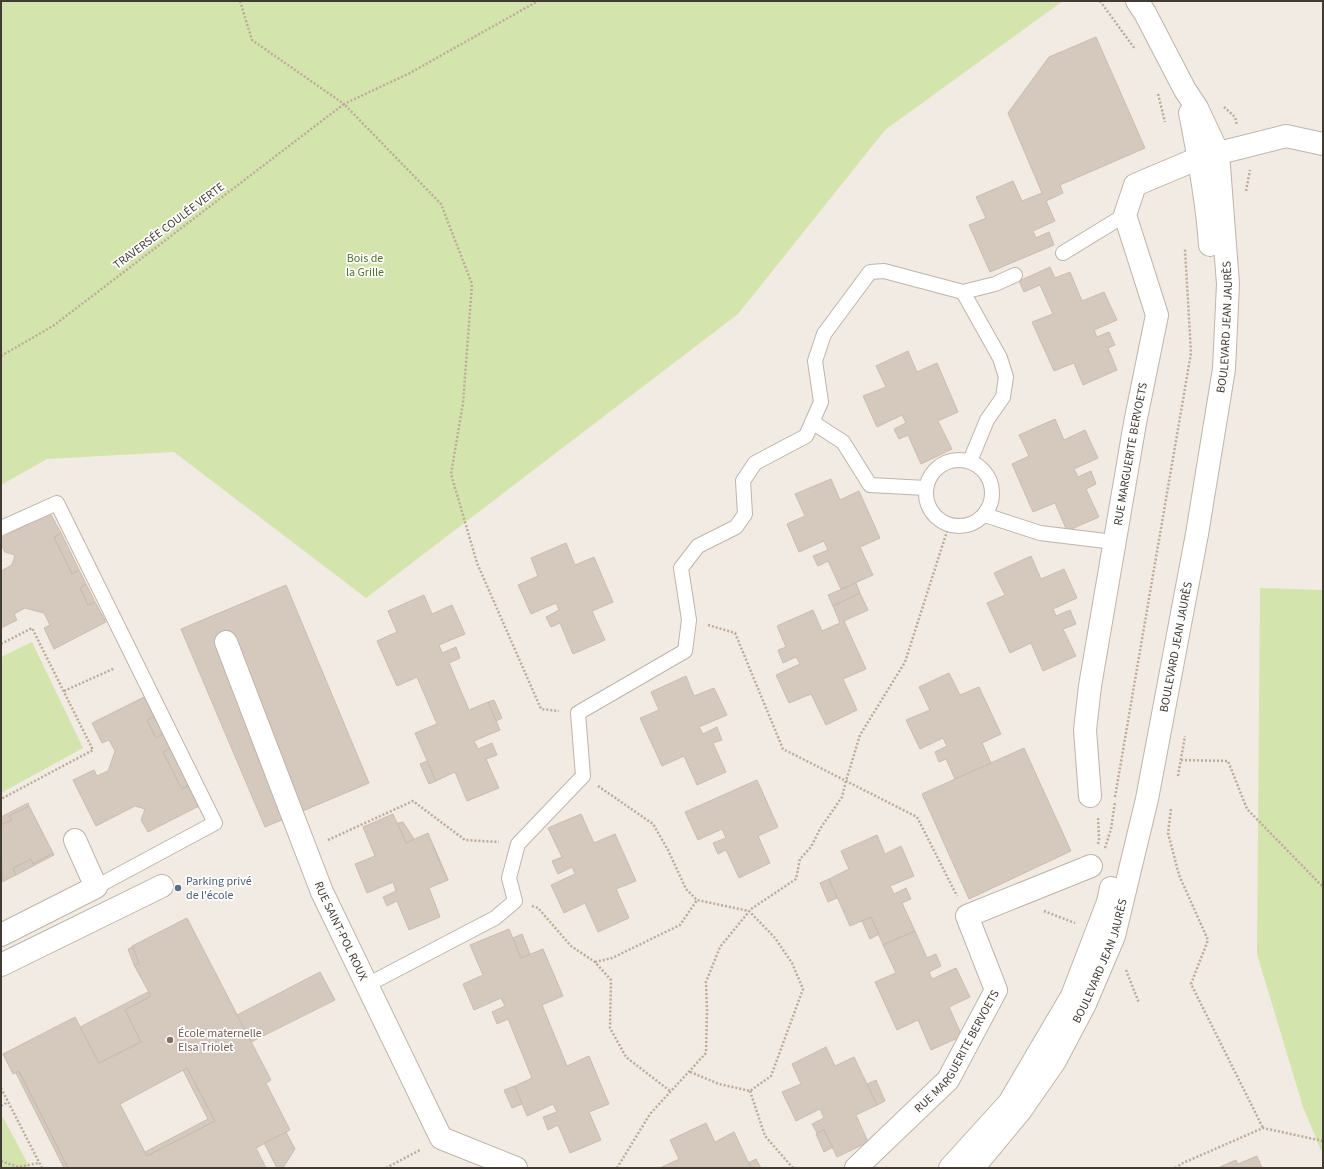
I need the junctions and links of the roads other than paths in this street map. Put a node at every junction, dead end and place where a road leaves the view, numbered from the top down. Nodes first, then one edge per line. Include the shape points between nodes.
1 (1136, 1) edge
2 (1323, 144) edge
3 (1208, 156) junction
4 (1125, 215) junction
5 (1063, 253) dead end
6 (1015, 275) dead end
7 (962, 292) junction
8 (812, 422) junction
9 (970, 461) junction
10 (926, 488) junction
11 (985, 515) junction
12 (1, 528) edge
13 (1114, 542) junction
14 (226, 642) dead end
15 (1090, 796) road end
16 (75, 840) dead end
17 (1092, 866) road end
18 (162, 886) dead end
19 (96, 887) junction
20 (1, 935) edge
21 (1, 964) edge
22 (367, 985) junction
23 (516, 1168) edge
24 (856, 1168) edge
25 (950, 1168) edge
26 (973, 1168) edge

1 - 3 street, BOULEVARD JEAN JAURÈS via 1145,12 1185,90
2 - 3 street via 1286,136
3 - 4 street via 1135,185
3 - 25 street, BOULEVARD JEAN JAURÈS via 1208,224 1214,297 1211,364 1150,716 1108,902 1072,996 1008,1103
3 - 26 street, BOULEVARD JEAN JAURÈS via 1228,284 1224,368 1195,542 1147,799 1114,936 1085,1004 1055,1061 1021,1110
4 - 5 lane
4 - 13 street, RUE MARGUERITE BERVOETS via 1157,315
6 - 7 lane via 995,284
7 - 8 lane via 884,271 870,272 824,334 815,362 821,402
7 - 9 lane via 1000,358 1006,377 1002,397 987,420
8 - 10 lane via 843,442 870,485
8 - 22 lane via 806,436 754,463 743,480 745,514 736,527 698,546 681,568 689,620 685,651 578,713 584,776 518,844 509,878 515,900 495,918
9 - 10 lane via 957,459 944,463 934,471
9 - 11 lane via 981,467 989,478 993,491 991,504
10 - 11 lane via 925,495 929,508 937,519 949,525 961,527 974,523
11 - 13 lane via 1040,533
12 - 19 lane via 57,503 215,823
13 - 15 street, RUE MARGUERITE BERVOETS via 1090,686 1086,730
14 - 22 street, RUE SAINT-POL ROUX via 322,892
16 - 19 street
17 - 24 street, RUE MARGUERITE BERVOETS via 967,916 996,990 948,1080
18 - 21 street
19 - 20 street
22 - 23 street, RUE SAINT-POL ROUX via 442,1138

